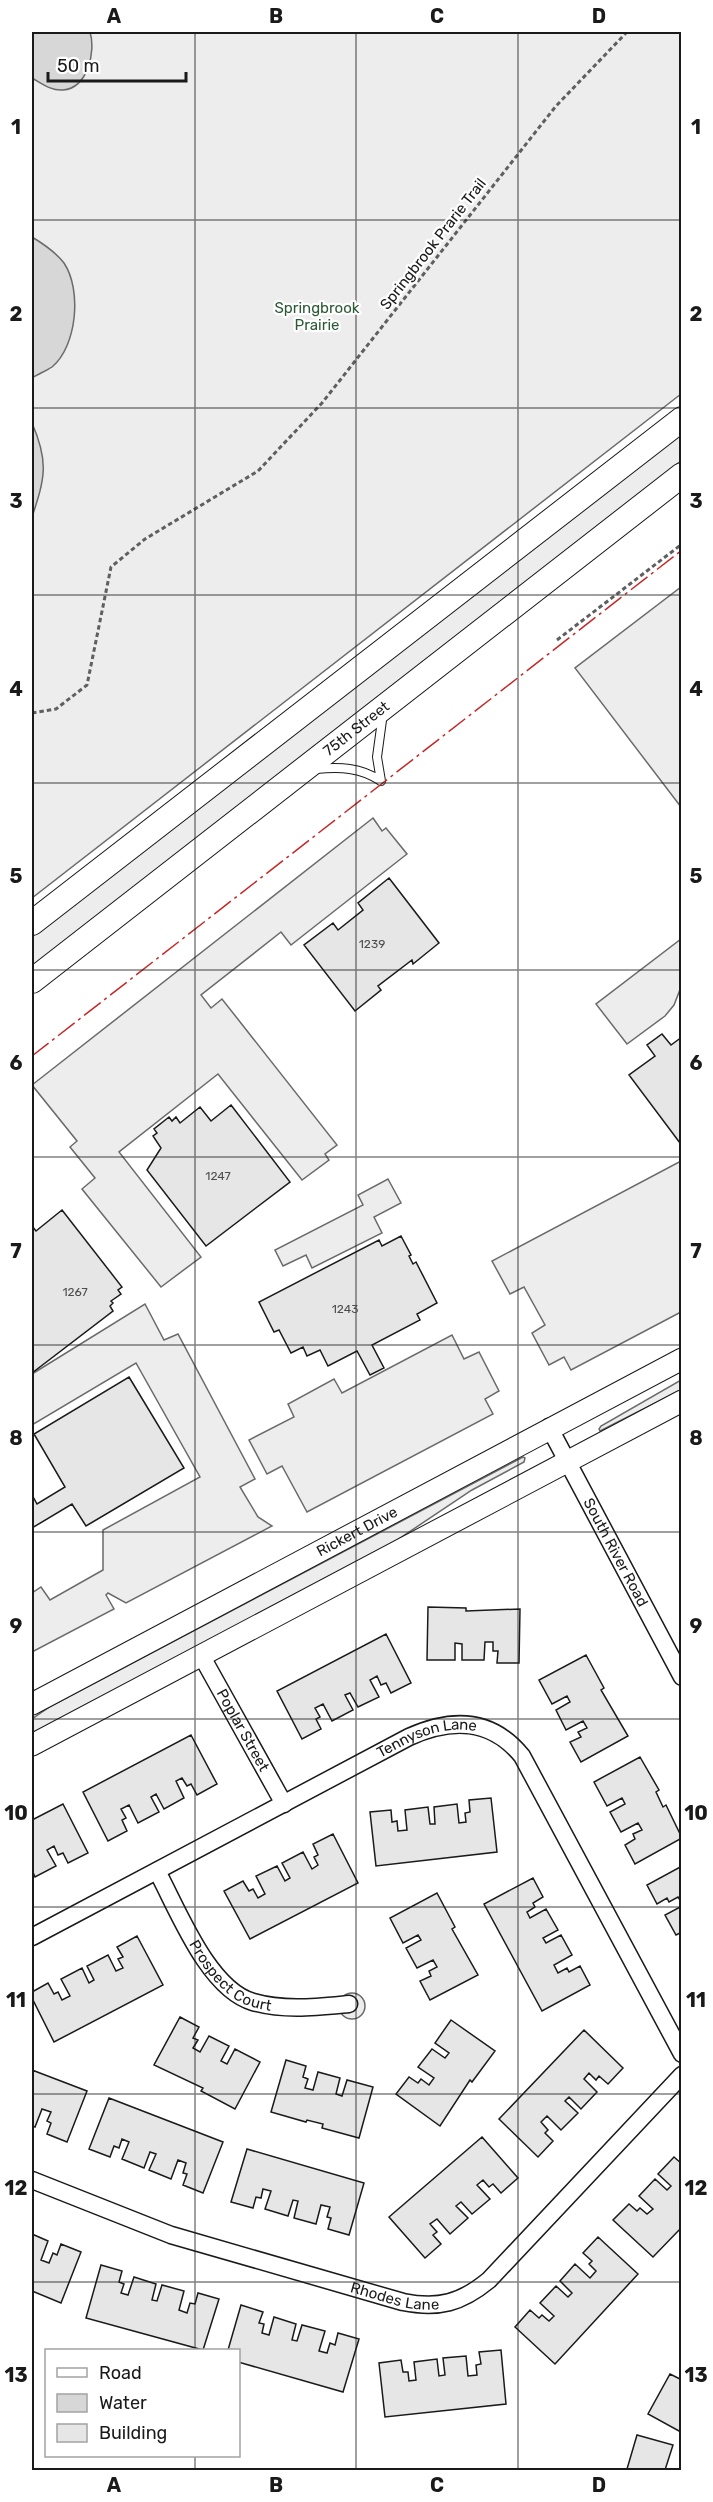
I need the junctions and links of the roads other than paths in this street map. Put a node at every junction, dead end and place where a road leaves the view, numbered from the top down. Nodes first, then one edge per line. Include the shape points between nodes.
1 (681, 419) edge
2 (681, 475) edge
3 (384, 706) junction
4 (303, 770) junction
5 (32, 923) edge
6 (32, 981) edge
7 (681, 1359) edge
8 (681, 1401) edge
9 (549, 1427) junction
10 (568, 1462) junction
11 (201, 1655) junction
12 (681, 1677) edge
13 (32, 1704) edge
14 (32, 1745) edge
15 (284, 1804) junction
16 (157, 1871) junction
17 (32, 1937) edge
18 (349, 2004) dead end
19 (681, 2054) edge
20 (681, 2075) edge
21 (32, 2180) edge

1 - 5 main road
2 - 3 main road, 75th Street
3 - 4 main road, 75th Street
3 - 4 lane via 378,757 381,782 368,772 340,767
4 - 6 main road, 75th Street
7 - 9 street, Rickert Drive
8 - 10 street
9 - 10 street, South River Road
9 - 13 street, Rickert Drive
10 - 11 street
10 - 12 street, South River Road
11 - 14 street
11 - 15 street, Poplar Street
15 - 16 street, Tennyson Lane
15 - 19 street, Tennyson Lane via 438,1725 475,1725 508,1741 532,1771
16 - 17 street, Tennyson Lane
16 - 18 street, Prospect Court via 211,1970 234,1993 254,2002 304,2008
20 - 21 street, Rhodes Lane via 489,2280 466,2297 440,2305 403,2302 171,2235

